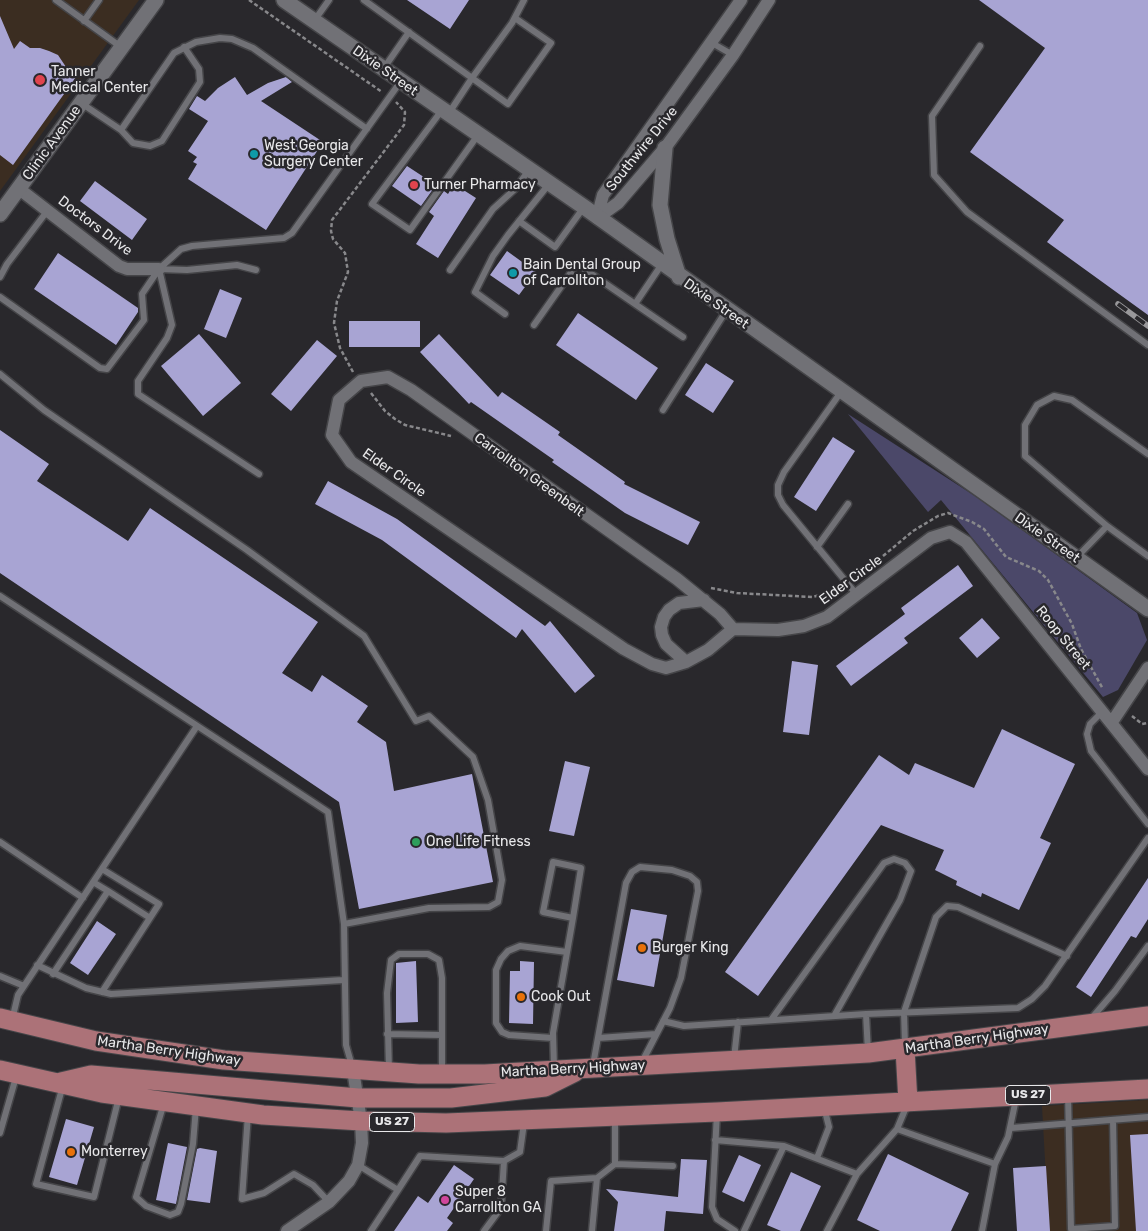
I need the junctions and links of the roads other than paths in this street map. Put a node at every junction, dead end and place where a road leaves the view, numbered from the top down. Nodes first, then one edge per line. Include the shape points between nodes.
1 (56, 0) edge
2 (99, 0) edge
3 (156, 0) edge
4 (284, 0) edge
5 (329, 0) edge
6 (364, 0) edge
7 (524, 0) edge
8 (741, 0) edge
9 (768, 0) edge
10 (515, 18) junction
11 (84, 21) junction
12 (314, 21) junction
13 (409, 32) junction
14 (712, 43) junction
15 (980, 46) dead end
16 (122, 47) junction
17 (184, 47) junction
18 (733, 55) junction
19 (383, 69) junction
20 (472, 78) junction
21 (401, 81) junction
22 (81, 103) junction
23 (445, 112) junction
24 (367, 129) junction
25 (121, 130) junction
26 (478, 135) junction
27 (665, 148) junction
28 (529, 170) junction
29 (549, 184) junction
30 (18, 188) junction
31 (584, 207) junction
32 (2, 209) edge
33 (48, 210) junction
34 (597, 218) junction
35 (519, 221) junction
36 (662, 264) junction
37 (159, 269) junction
38 (256, 270) dead end
39 (450, 270) dead end
40 (0, 277) edge
41 (679, 277) junction
42 (0, 298) edge
43 (635, 304) junction
44 (726, 311) junction
45 (506, 314) dead end
46 (534, 324) dead end
47 (683, 337) dead end
48 (1148, 345) edge
49 (0, 374) edge
50 (841, 392) junction
51 (663, 410) dead end
52 (1148, 454) edge
53 (259, 474) dead end
54 (848, 504) dead end
55 (1107, 526) junction
56 (950, 532) joint
57 (818, 547) junction
58 (1148, 556) edge
59 (1076, 558) junction
60 (0, 596) edge
61 (857, 596) junction
62 (704, 600) junction
63 (1148, 609) edge
64 (733, 630) junction
65 (686, 662) junction
66 (1148, 668) edge
67 (1103, 711) junction
68 (1112, 722) junction
69 (197, 726) junction
70 (1148, 769) edge
71 (1148, 824) edge
72 (1148, 838) edge
73 (0, 842) edge
74 (102, 869) junction
75 (93, 882) junction
76 (108, 891) junction
77 (83, 898) junction
78 (150, 918) junction
79 (573, 918) junction
80 (344, 924) junction
81 (1148, 946) edge
82 (567, 952) junction
83 (1067, 956) junction
84 (37, 965) junction
85 (53, 974) junction
86 (0, 976) edge
87 (344, 980) junction
88 (24, 986) junction
89 (102, 992) junction
90 (904, 1012) junction
91 (866, 1014) junction
92 (834, 1016) junction
93 (1148, 1016) edge
94 (6, 1019) edge
95 (771, 1020) junction
96 (663, 1021) junction
97 (738, 1022) junction
98 (1086, 1024) junction
99 (387, 1034) junction
100 (442, 1034) junction
101 (656, 1034) junction
102 (553, 1038) junction
103 (598, 1038) junction
104 (905, 1049) junction
105 (868, 1053) junction
106 (734, 1060) junction
107 (640, 1065) junction
108 (587, 1068) junction
109 (353, 1070) junction
110 (554, 1070) junction
111 (8, 1072) edge
112 (389, 1072) junction
113 (442, 1074) junction
114 (1148, 1074) edge
115 (60, 1084) junction
116 (1148, 1089) edge
117 (1107, 1091) junction
118 (1068, 1093) junction
119 (120, 1096) junction
120 (1017, 1096) junction
121 (358, 1098) junction
122 (164, 1102) junction
123 (908, 1102) junction
124 (196, 1106) junction
125 (824, 1106) junction
126 (717, 1112) junction
127 (248, 1113) junction
128 (615, 1117) junction
129 (1148, 1117) edge
130 (1113, 1120) junction
131 (361, 1121) junction
132 (524, 1121) junction
133 (1067, 1123) junction
134 (1011, 1128) junction
135 (897, 1129) junction
136 (0, 1133) edge
137 (715, 1140) junction
138 (784, 1146) junction
139 (817, 1158) junction
140 (504, 1161) junction
141 (615, 1164) junction
142 (995, 1164) junction
143 (358, 1166) junction
144 (673, 1166) dead end
145 (857, 1174) junction
146 (597, 1178) junction
147 (398, 1190) junction
148 (329, 1202) junction
149 (1115, 1228) edge
150 (1071, 1230) edge
151 (287, 1231) edge
152 (371, 1231) edge
153 (484, 1231) edge
154 (546, 1231) edge
155 (592, 1231) edge
156 (735, 1231) edge
157 (744, 1231) edge
158 (826, 1231) edge
159 (982, 1231) edge

1 - 11 lane
2 - 11 lane
3 - 16 street, Clinic Avenue
4 - 12 street, Dixie Street
5 - 12 lane
6 - 13 lane
7 - 10 lane
8 - 14 street, Southwire Drive
9 - 18 street, Southwire Drive
10 - 20 lane
10 - 20 lane via 551,43 508,104
11 - 16 lane
12 - 19 street, Dixie Street
13 - 19 lane
13 - 20 lane
14 - 18 lane
14 - 34 street, Southwire Drive via 603,195
15 - 48 lane via 932,116 934,175 967,212
16 - 22 street, Clinic Avenue
17 - 24 lane via 220,38 241,42
17 - 25 lane via 169,59
17 - 25 lane via 199,69 200,82 166,137 155,145 142,146 133,143
18 - 27 street, Southwire Drive
19 - 21 street, Dixie Street
20 - 23 lane
21 - 23 street, Dixie Street
21 - 24 lane
22 - 25 lane
22 - 30 street, Clinic Avenue
23 - 26 street, Dixie Street
23 - 26 lane via 372,204 410,230
24 - 37 lane via 292,234 284,238 192,246 181,249
26 - 28 street, Dixie Street
27 - 34 street, Southwire Drive via 618,203
27 - 41 street via 660,204
28 - 29 street, Dixie Street
28 - 39 lane via 494,209
29 - 31 street, Dixie Street
29 - 35 lane
30 - 32 street, Clinic Avenue
30 - 33 street, Doctors Drive
31 - 34 street, Dixie Street
31 - 35 lane via 555,247
33 - 37 street, Doctors Drive via 119,266
33 - 40 lane via 6,264
34 - 36 street, Dixie Street
35 - 45 lane via 494,256 475,292
36 - 41 street, Dixie Street
36 - 43 lane
37 - 38 lane via 237,265
37 - 42 lane via 142,294 144,320 107,369 100,368
37 - 53 lane via 172,326 138,381 138,394
41 - 44 street, Dixie Street
43 - 46 lane via 577,264
43 - 47 lane
44 - 50 street, Dixie Street
44 - 51 lane
49 - 80 lane via 44,410 247,550 364,636 416,720 429,716 472,757 488,800 502,880 498,902 489,907 429,908
50 - 57 lane via 778,485 783,505
50 - 59 street, Dixie Street
52 - 55 lane via 1072,400 1054,396 1037,405 1025,425 1025,456
54 - 57 lane
55 - 58 lane
55 - 59 lane
56 - 61 street, Elder Circle via 931,538
56 - 67 street, Roop Street via 966,542
57 - 61 lane
59 - 63 street, Dixie Street
60 - 69 lane
61 - 64 street, Elder Circle via 827,617 804,626 778,630
62 - 64 street
62 - 65 street via 679,603 669,610 662,622 666,644
62 - 65 street, Elder Circle via 411,390 388,377 361,381 339,400 332,435 351,462 624,649 666,668
64 - 65 street, Elder Circle
66 - 68 street
67 - 68 street, Roop Street
67 - 71 lane via 1090,724 1087,734 1091,751
68 - 70 street, Roop Street
69 - 74 lane
69 - 80 lane via 328,812
72 - 83 lane
73 - 77 lane
74 - 75 lane
74 - 78 lane via 159,904
75 - 76 lane
75 - 77 lane
76 - 78 lane
76 - 85 lane
77 - 84 lane
78 - 89 lane
79 - 79 lane via 543,912 553,862 581,868
79 - 82 lane
80 - 87 lane
81 - 98 lane
82 - 102 lane
82 - 102 lane via 520,946 508,952 496,970 496,1023 502,1032
83 - 90 lane via 1045,986 1018,1008
83 - 90 lane via 958,907 947,906 936,917
84 - 85 lane
84 - 88 lane
85 - 89 lane
86 - 88 lane
87 - 89 lane
87 - 109 lane via 346,1045
88 - 94 lane
90 - 91 lane
90 - 104 lane
91 - 92 lane
91 - 105 lane
92 - 95 lane
92 - 95 lane via 900,900 911,871 906,863 894,859 884,864
93 - 98 main road, Martha Berry Highway
94 - 109 main road, Martha Berry Highway via 96,1041 224,1060
95 - 97 lane
96 - 97 lane via 684,1026
96 - 101 lane
96 - 103 lane via 681,978 697,882 672,870 640,867 632,872 626,883
97 - 106 lane
98 - 104 main road, Martha Berry Highway
99 - 100 lane
99 - 100 lane via 391,960 399,954 428,954 439,960
99 - 112 lane
100 - 113 lane
101 - 103 lane
101 - 107 lane
102 - 110 lane
103 - 108 lane
104 - 105 main road, Martha Berry Highway
104 - 123 main road
105 - 106 main road, Martha Berry Highway
106 - 107 main road, Martha Berry Highway
107 - 108 main road, Martha Berry Highway
108 - 110 main road, Martha Berry Highway
108 - 121 main road via 545,1087 501,1093 451,1098
109 - 112 main road, Martha Berry Highway
109 - 121 street
110 - 113 main road, Martha Berry Highway
111 - 115 main road, US 27
111 - 136 lane
112 - 113 main road, Martha Berry Highway
114 - 117 main road
115 - 119 main road, US 27
115 - 119 lane via 36,1184 94,1198
115 - 121 main road via 91,1075
116 - 117 main road, US 27
117 - 118 main road, US 27
118 - 120 main road, US 27
118 - 133 lane
119 - 122 main road, US 27
120 - 123 main road, US 27
120 - 134 lane
121 - 131 street
122 - 124 main road, US 27
122 - 124 lane via 136,1197 146,1206 170,1215 178,1212 181,1204 193,1144
123 - 125 main road, US 27
123 - 135 lane
124 - 127 main road, US 27
125 - 126 main road, US 27
125 - 139 lane via 829,1127
126 - 128 main road, US 27
126 - 137 lane
127 - 131 main road, US 27
127 - 148 lane via 242,1199 264,1193 294,1174 313,1185
128 - 132 main road, US 27
128 - 141 lane
129 - 130 lane
130 - 133 lane
130 - 149 lane
131 - 132 main road, US 27
131 - 143 street
132 - 140 lane via 520,1152
133 - 134 lane
133 - 150 lane
134 - 142 lane
135 - 142 lane
135 - 145 lane
137 - 138 lane
137 - 156 lane via 712,1208 717,1219
138 - 139 lane
138 - 157 lane
139 - 145 lane
140 - 147 lane via 420,1156
140 - 153 lane via 501,1208
141 - 144 lane
141 - 146 lane
142 - 159 lane
143 - 147 lane
143 - 148 street
145 - 158 lane
146 - 154 lane via 551,1180
146 - 155 lane
147 - 152 lane
148 - 151 street
149 - 150 lane

